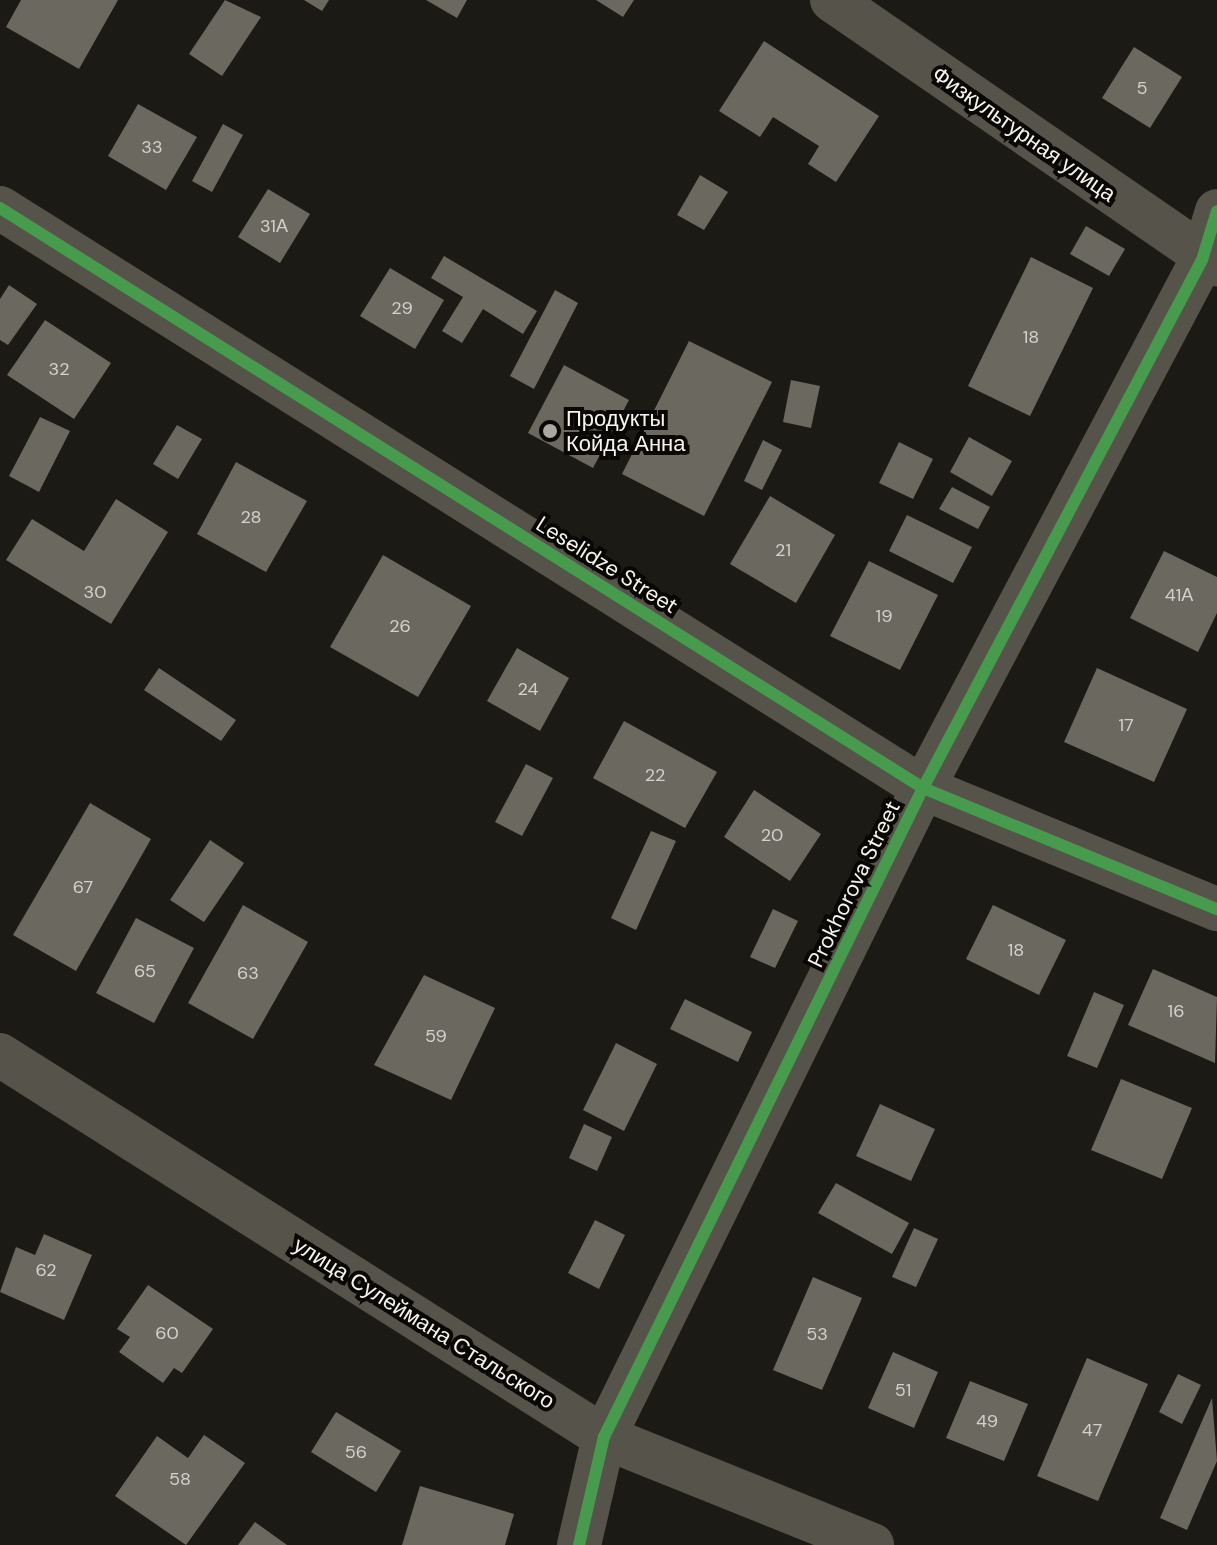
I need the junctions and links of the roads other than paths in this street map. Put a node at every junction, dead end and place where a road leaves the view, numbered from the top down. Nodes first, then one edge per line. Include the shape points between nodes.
1 (832, 0) edge
2 (0, 208) edge
3 (1217, 211) edge
4 (1210, 263) edge
5 (923, 788) junction
6 (1217, 909) edge
7 (0, 1055) edge
8 (604, 1437) junction
9 (579, 1545) edge
10 (872, 1545) edge

1 - 4 street, Физкультурная улица
2 - 5 street, Leselidze Street
3 - 4 street, Prokhorova Street
4 - 5 street, Prokhorova Street
5 - 6 street, Leselidze Street
5 - 8 street, Prokhorova Street
7 - 8 street, улица Сулеймана Стальского
8 - 9 street, Prokhorova Street
8 - 10 street, улица Сулеймана Стальского

